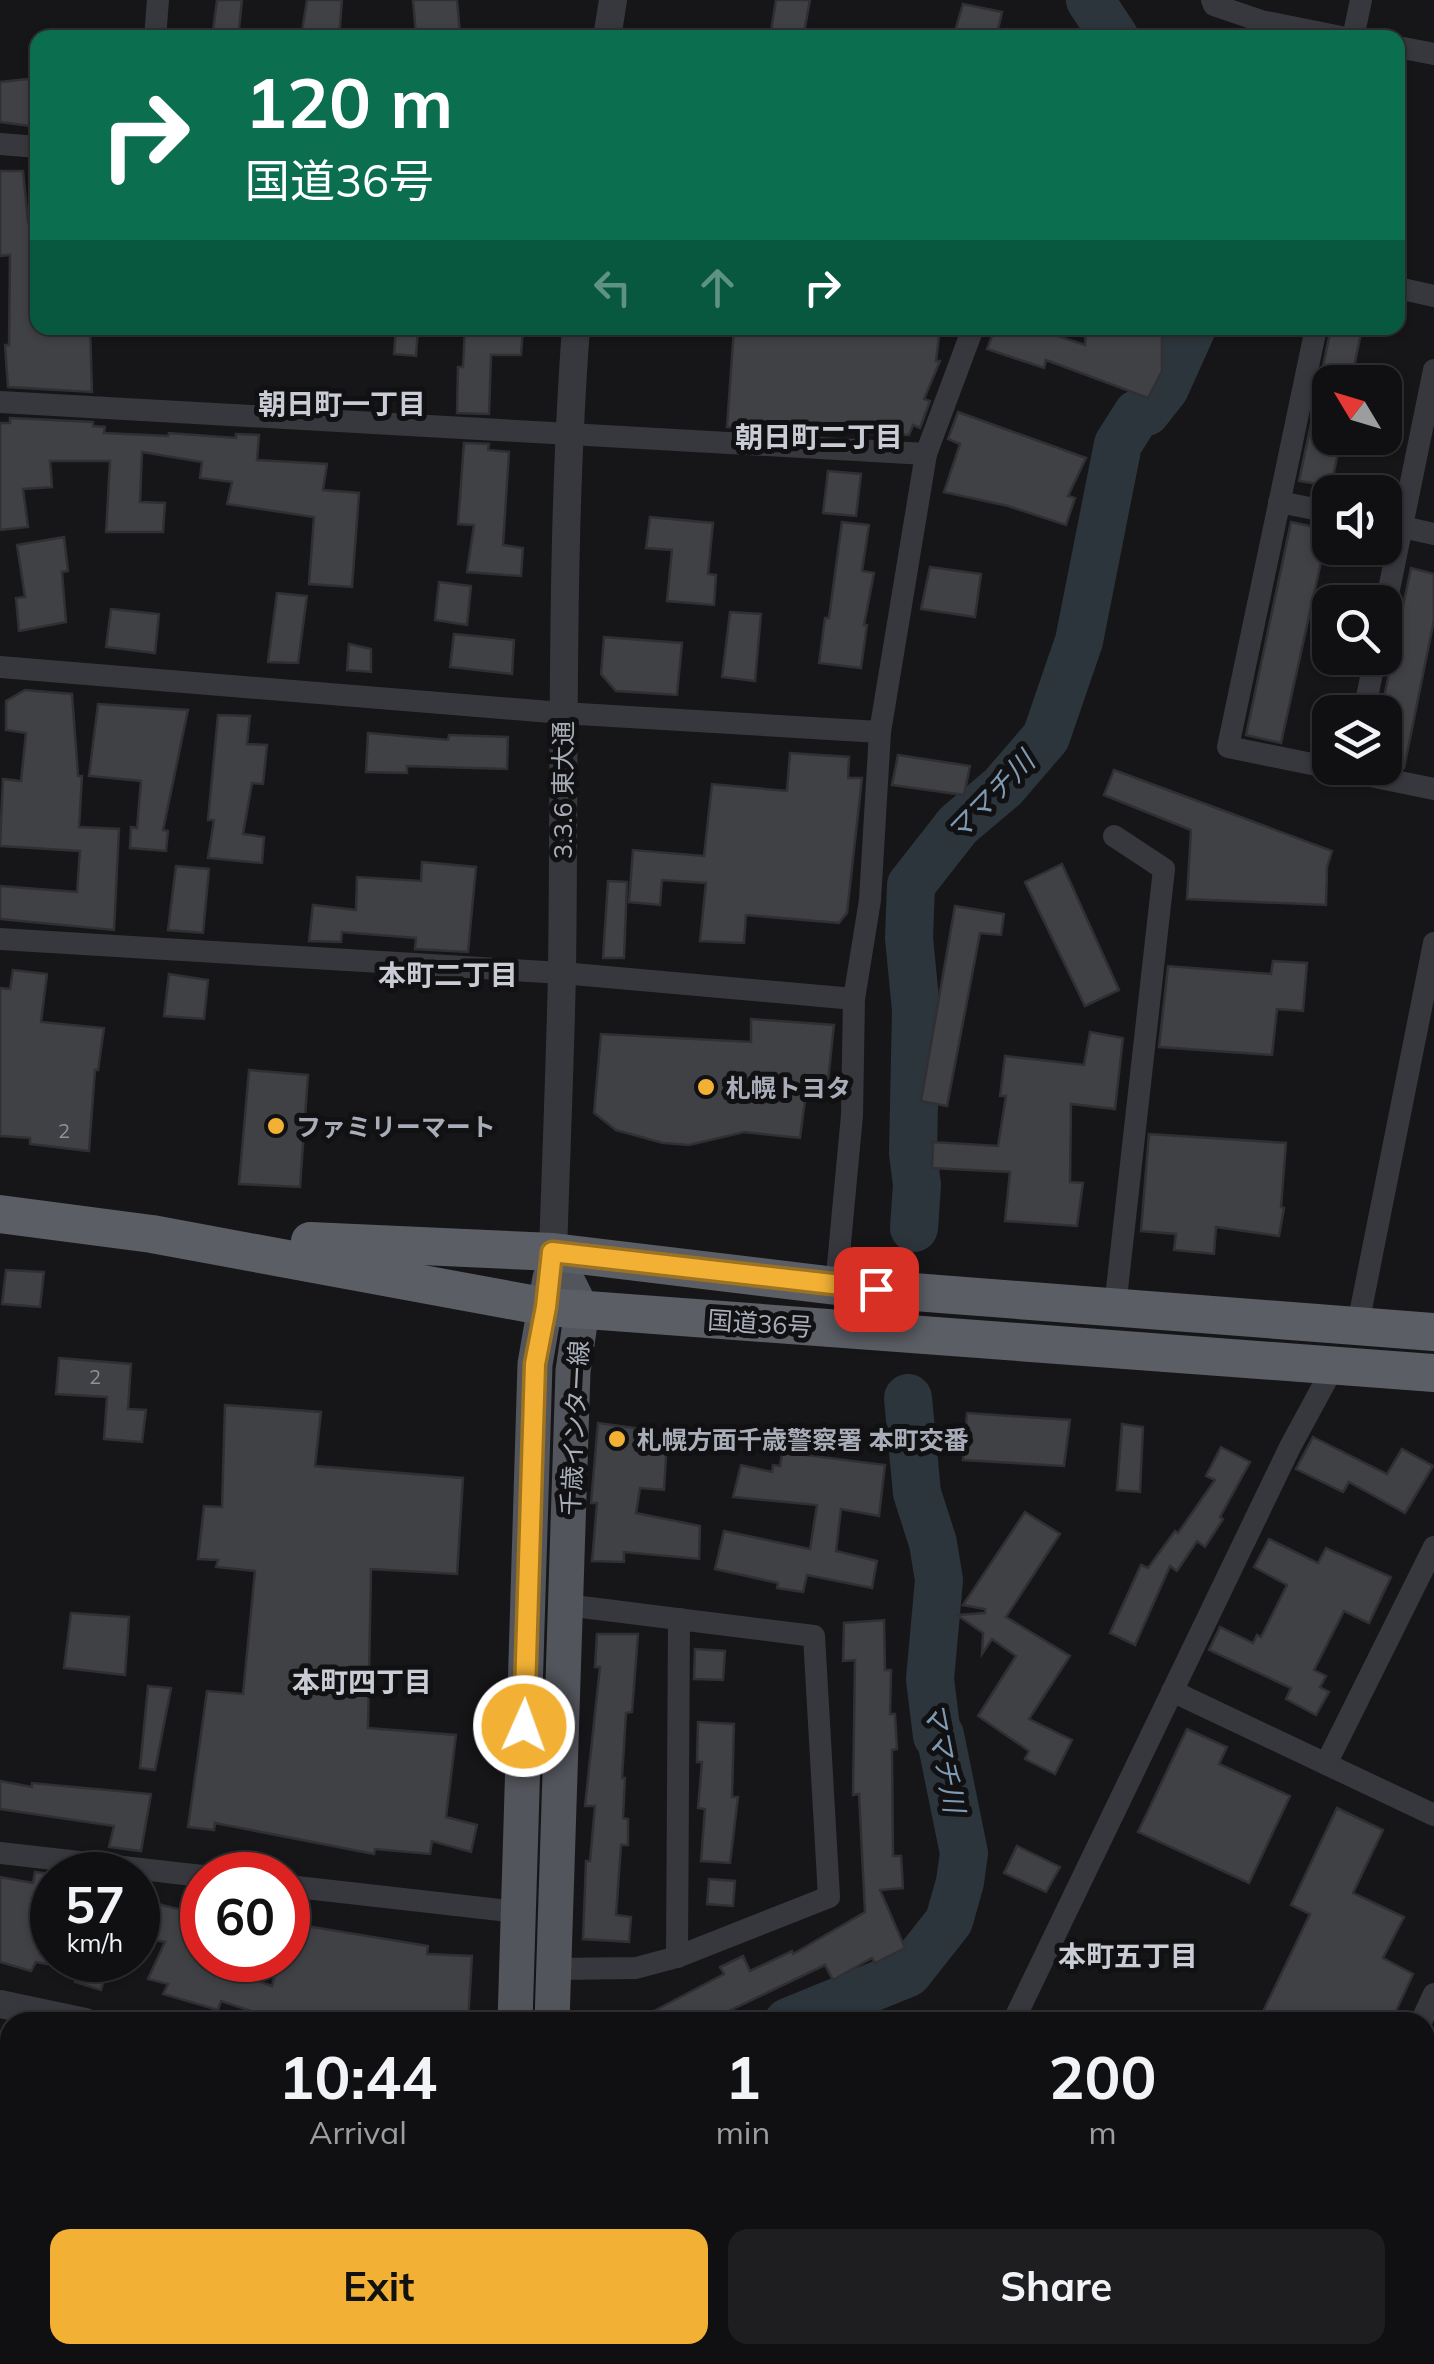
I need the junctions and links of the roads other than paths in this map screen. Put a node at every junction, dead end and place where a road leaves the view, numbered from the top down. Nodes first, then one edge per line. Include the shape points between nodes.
1 (158, 0) edge
2 (612, 0) edge
3 (1212, 0) edge
4 (1361, 0) edge
5 (156, 30) edge
6 (607, 30) edge
7 (1308, 30) edge
8 (1352, 30) edge
9 (1405, 48) edge
10 (1434, 54) edge
11 (0, 144) edge
12 (30, 146) edge
13 (1405, 290) edge
14 (1434, 296) edge
15 (575, 335) edge
16 (970, 335) edge
17 (1315, 335) edge
18 (1434, 370) edge
19 (0, 402) edge
20 (568, 435) junction
21 (926, 454) junction
22 (1402, 494) edge
23 (1279, 502) junction
24 (1312, 508) edge
25 (1402, 527) edge
26 (1434, 534) edge
27 (0, 667) edge
28 (562, 713) junction
29 (880, 732) junction
30 (1312, 763) edge
31 (1402, 782) edge
32 (1434, 789) edge
33 (1114, 836) dead end
34 (0, 939) edge
35 (1434, 943) edge
36 (562, 973) junction
37 (854, 998) junction
38 (0, 1214) edge
39 (152, 1234) junction
40 (552, 1252) junction
41 (836, 1286) junction
42 (1115, 1307) junction
43 (564, 1308) junction
44 (1358, 1324) junction
45 (1434, 1332) edge
46 (1334, 1364) junction
47 (1434, 1373) edge
48 (1434, 1547) edge
49 (566, 1605) junction
50 (679, 1619) junction
51 (1172, 1691) junction
52 (1326, 1764) junction
53 (1434, 1815) edge
54 (0, 1853) edge
55 (180, 1873) edge
56 (310, 1888) edge
57 (518, 1912) junction
58 (677, 1957) junction
59 (554, 1969) junction
60 (0, 2004) edge
61 (38, 2012) edge
62 (515, 2012) edge
63 (552, 2012) edge
64 (1018, 2012) edge

1 - 5 street
2 - 6 street
3 - 7 street via 1261,21
4 - 8 street
9 - 10 street
11 - 12 street
13 - 14 street
15 - 20 street, 3.3.6 東大通
16 - 21 street
17 - 23 street
18 - 22 street
19 - 20 street
20 - 21 street
20 - 28 street, 3.3.6 東大通
21 - 29 street
23 - 24 street
23 - 30 street via 1228,747
25 - 26 street
27 - 28 street
28 - 29 street
28 - 36 street, 3.3.6 東大通
29 - 37 street via 870,900
31 - 32 street
33 - 42 street via 1164,869
34 - 36 street
35 - 44 street
36 - 37 street
36 - 40 street, 3.3.6 東大通
37 - 41 street via 852,1115
38 - 39 highway, 国道36号
39 - 40 highway, 国道36号
39 - 43 highway, 国道36号
40 - 41 highway, 国道36号
40 - 43 main road, 千歳インター線
41 - 42 highway, 国道36号
42 - 44 highway, 国道36号
43 - 46 highway, 国道36号
43 - 49 main road, 千歳インター線 via 573,1371
43 - 57 main road, 千歳インター線 via 535,1364
44 - 45 highway, 国道36号
46 - 47 highway, 国道36号
46 - 51 street
48 - 52 street
49 - 50 street
49 - 59 main road, 千歳インター線
50 - 58 street
50 - 58 street via 814,1636 829,1897
51 - 52 street
51 - 64 street
52 - 53 street
54 - 55 street
56 - 57 street
57 - 62 main road, 千歳インター線
58 - 59 street via 636,1968
59 - 63 main road, 千歳インター線
60 - 61 street

